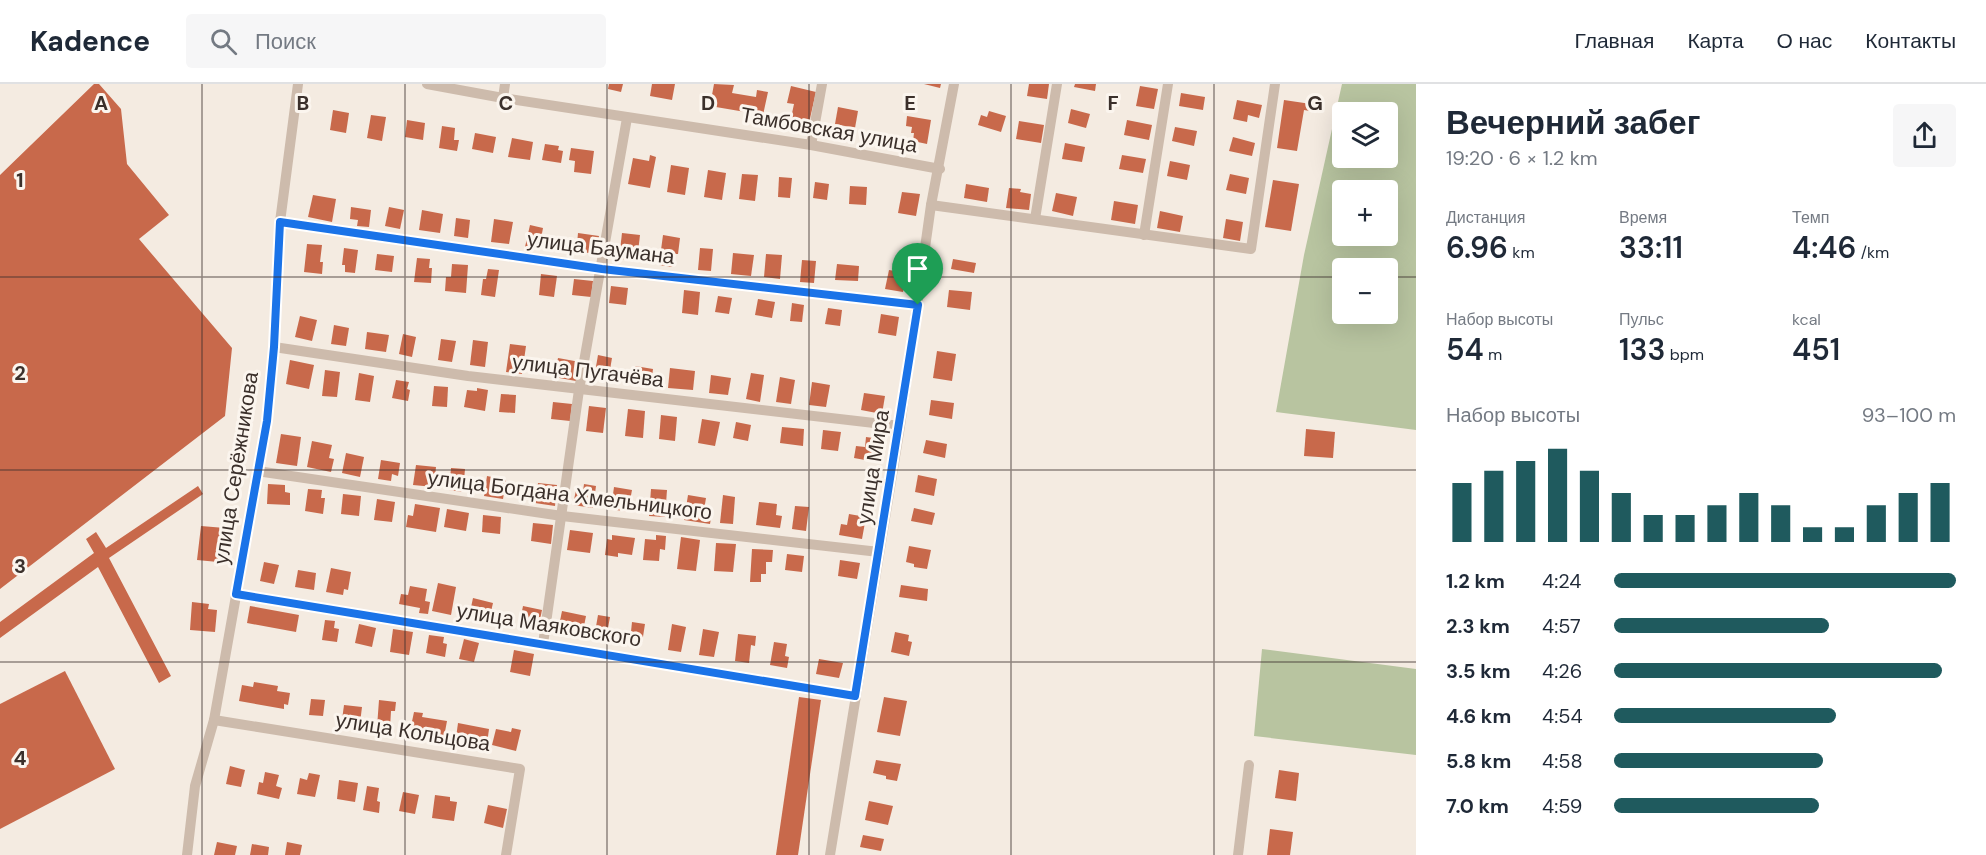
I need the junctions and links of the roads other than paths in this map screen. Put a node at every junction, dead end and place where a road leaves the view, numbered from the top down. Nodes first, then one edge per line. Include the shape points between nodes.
1 (298, 84) edge
2 (427, 84) edge
3 (505, 84) edge
4 (822, 84) edge
5 (954, 84) edge
6 (1057, 84) edge
7 (1168, 84) edge
8 (1275, 84) edge
9 (503, 98) junction
10 (627, 118) junction
11 (811, 145) junction
12 (940, 169) junction
13 (931, 205) junction
14 (1035, 219) junction
15 (280, 222) junction
16 (1144, 235) junction
17 (602, 269) junction
18 (918, 305) junction
19 (274, 347) junction
20 (579, 390) junction
21 (900, 426) junction
22 (257, 471) junction
23 (562, 516) junction
24 (879, 552) junction
25 (236, 594) junction
26 (543, 644) junction
27 (855, 696) junction
28 (214, 720) junction
29 (1249, 765) dead end
30 (187, 855) edge
31 (506, 855) edge
32 (830, 855) edge
33 (1238, 855) edge

1 - 15 street, улица Серёжникова
2 - 9 street, Тамбовская улица
3 - 9 street
4 - 11 street
5 - 12 street, улица Мира
6 - 14 street
7 - 16 street
8 - 16 street via 1251,249
9 - 10 street, Тамбовская улица
10 - 11 street, Тамбовская улица
10 - 17 street
11 - 12 street, Тамбовская улица
12 - 13 street, улица Мира
13 - 14 street
13 - 18 street, улица Мира
14 - 16 street
15 - 17 street, улица Баумана
15 - 19 street, улица Серёжникова
17 - 18 street, улица Баумана
17 - 20 street
18 - 21 street, улица Мира
19 - 20 street, улица Пугачёва
19 - 22 street, улица Серёжникова via 267,421
20 - 21 street, улица Пугачёва
20 - 23 street
21 - 24 street, улица Мира
22 - 23 street, улица Богдана Хмельницкого
22 - 25 street, улица Серёжникова
23 - 24 street, улица Богдана Хмельницкого
23 - 26 street
24 - 27 street, улица Мира
25 - 26 street, улица Маяковского
25 - 28 street, улица Серёжникова
26 - 27 street, улица Маяковского
27 - 32 street, улица Мира
28 - 30 street, улица Серёжникова via 195,786
28 - 31 street, улица Кольцова via 520,770
29 - 33 street

